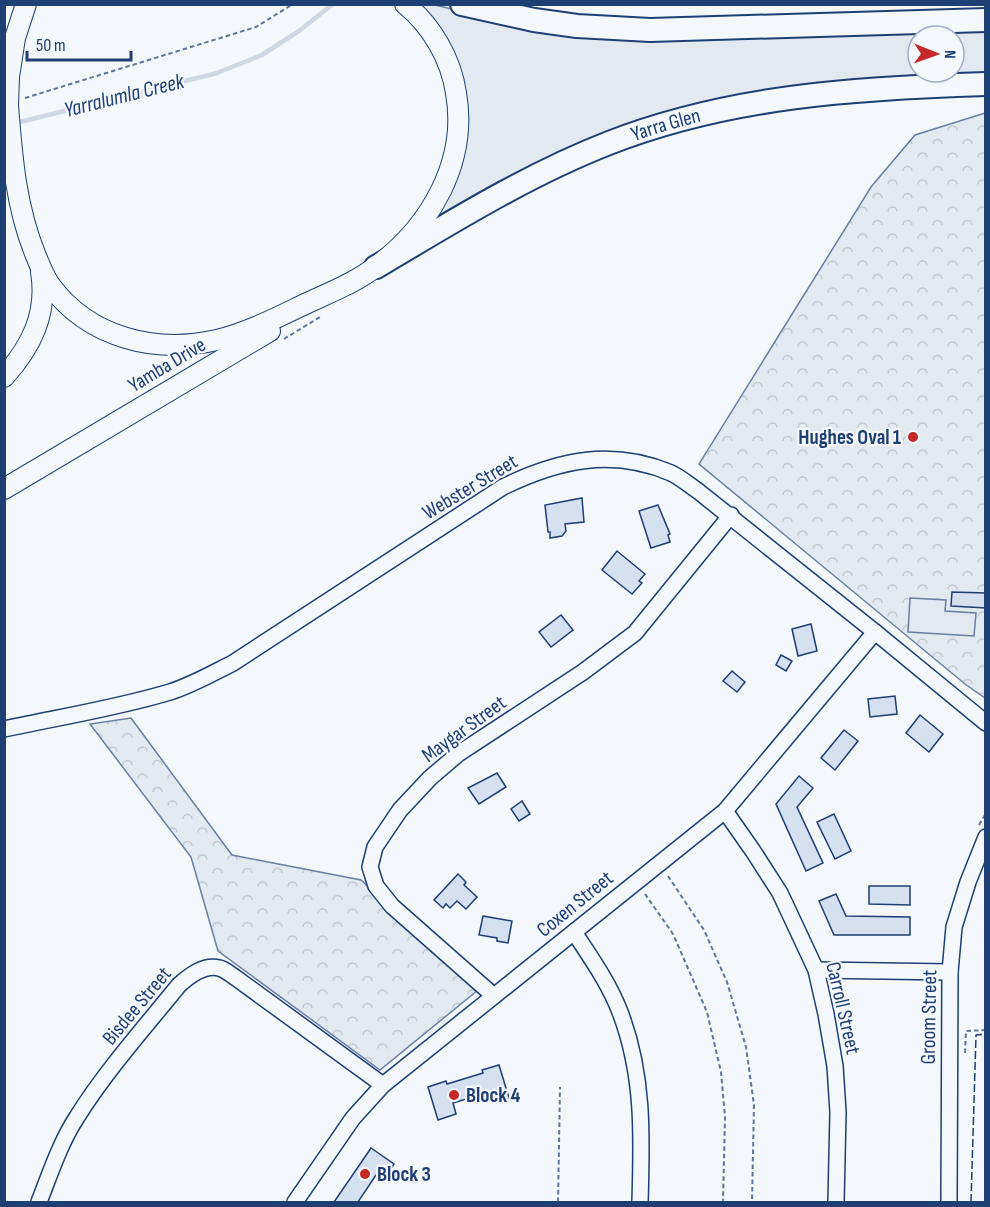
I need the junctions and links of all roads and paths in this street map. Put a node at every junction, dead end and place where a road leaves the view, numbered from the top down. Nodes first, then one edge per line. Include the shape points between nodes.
1 (26, 4) edge
2 (293, 4) edge
3 (405, 4) edge
4 (462, 4) edge
5 (496, 4) edge
6 (986, 20) edge
7 (705, 28) junction
8 (7, 81) edge
9 (986, 84) edge
10 (15, 102) junction
11 (37, 258) junction
12 (376, 267) junction
13 (354, 280) junction
14 (4, 377) edge
15 (4, 489) edge
16 (731, 515) junction
17 (875, 632) junction
18 (986, 723) edge
19 (4, 729) edge
20 (725, 811) junction
21 (986, 837) edge
22 (660, 863) junction
23 (636, 882) junction
24 (574, 932) junction
25 (816, 970) junction
26 (950, 972) junction
27 (494, 996) junction
28 (986, 1030) edge
29 (965, 1054) dead end
30 (383, 1085) junction
31 (560, 1087) dead end
32 (39, 1203) edge
33 (295, 1203) edge
34 (558, 1203) edge
35 (640, 1203) edge
36 (723, 1203) edge
37 (752, 1203) edge
38 (836, 1203) edge
39 (949, 1203) edge

1 - 8 main road
2 - 10 path via 256,27
3 - 12 main road via 429,28 448,64 458,101 459,128 451,167 432,207 410,236
4 - 7 highway via 577,26
5 - 7 highway via 578,20
6 - 7 highway
8 - 10 main road, bridge
9 - 12 highway, Yarra Glen via 794,97 675,121 564,162 504,192
10 - 11 main road via 12,162 21,213
11 - 13 main road via 51,286 85,319 112,334 159,345 195,344 236,334
11 - 14 main road via 42,283 37,328 28,347
12 - 13 main road
13 - 15 main road, Yamba Drive
16 - 17 street, Webster Street
16 - 19 street, Webster Street via 673,474 647,465 592,459 561,464 503,487 233,663 202,678 140,700
16 - 27 street, Maygar Street via 635,633 458,754 400,810 375,847 370,867 376,886 392,906
17 - 18 street, Webster Street
17 - 20 street, Coxen Street
20 - 22 street, Coxen Street
20 - 25 street, Carroll Street via 780,893
21 - 26 street, Groom Street via 954,927
22 - 23 street, Coxen Street
22 - 37 path via 704,930 727,982 746,1047 754,1105
23 - 24 street, Coxen Street
23 - 36 path via 673,934 707,1011 721,1072 725,1117
24 - 27 street, Coxen Street
24 - 35 street via 601,973 620,1011 630,1043 642,1124
25 - 26 street
25 - 38 street, Carroll Street via 835,1066
26 - 39 street, Groom Street
27 - 30 street, Coxen Street
28 - 29 path via 966,1031
30 - 32 street, Bisdee Street via 236,978 219,968 207,968 179,985 94,1092 61,1147
30 - 33 street, Coxen Street
31 - 34 path

